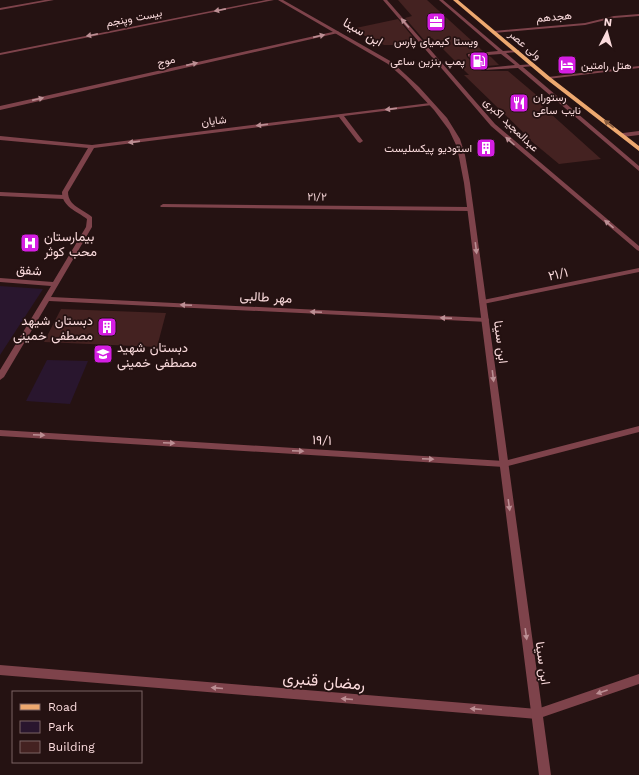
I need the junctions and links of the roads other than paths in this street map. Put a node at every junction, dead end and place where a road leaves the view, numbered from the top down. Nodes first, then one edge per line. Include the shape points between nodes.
1 (52, 0) edge
2 (272, 0) edge
3 (280, 0) edge
4 (385, 0) edge
5 (441, 0) edge
6 (455, 0) edge
7 (0, 9) edge
8 (639, 15) edge
9 (337, 32) junction
10 (494, 32) junction
11 (517, 51) junction
12 (502, 52) junction
13 (0, 54) edge
14 (533, 64) junction
15 (517, 66) junction
16 (639, 67) edge
17 (548, 78) junction
18 (430, 104) junction
19 (0, 108) edge
20 (340, 115) junction
21 (639, 133) edge
22 (623, 135) junction
23 (0, 138) edge
24 (360, 141) dead end
25 (92, 147) junction
26 (639, 149) edge
27 (639, 169) edge
28 (0, 194) edge
29 (64, 197) junction
30 (163, 206) dead end
31 (470, 209) junction
32 (639, 249) edge
33 (639, 270) edge
34 (0, 280) edge
35 (56, 284) junction
36 (47, 299) junction
37 (483, 302) junction
38 (485, 320) junction
39 (0, 377) edge
40 (639, 429) edge
41 (0, 433) edge
42 (504, 464) junction
43 (0, 670) edge
44 (639, 679) edge
45 (537, 714) junction
46 (545, 775) edge

1 - 7 street
2 -> 13 street, بیست وپنجم
3 - 9 street, ابن سینا
32 -> 4 street, عبدالمجید اکبری via 493,125
5 - 12 street
6 - 10 main road, ولی عصر
8 - 10 street, هجدهم via 614,17 585,24
9 - 18 street, ابن سینا via 390,63 406,76
19 -> 9 street, موج
10 - 11 main road, ولی عصر
11 - 12 street
11 - 14 main road, ولی عصر
12 - 15 street
12 - 15 street via 470,55 485,69
14 - 15 street
14 - 17 main road, ولی عصر
15 - 27 street
16 - 17 street
22 -> 17 main road, ولی عصر
18 -> 20 street, شایان
18 - 31 street, ابن سینا via 450,127 457,140
20 - 24 street
20 -> 25 street, شایان
21 - 22 street
22 - 26 main road, ولی عصر
23 - 25 street, شایان
25 - 29 street
28 - 29 street
29 - 35 street via 66,203 90,218 89,227
30 - 31 street, ۲۱/۲
31 -> 37 street, ابن سینا
33 - 37 street, ۲۱/۱
34 - 35 street, شفق
35 - 36 street
38 -> 36 street, مهر طالبی
36 - 39 street
37 - 38 street, ابن سینا
38 -> 42 street, ابن سینا
40 - 42 street, ۱۹/۱
41 -> 42 street, ۱۹/۱
42 -> 45 street, ابن سینا
45 -> 43 street, رمضان قنبری
44 -> 45 street, رمضان قنبری
45 - 46 street, ابن سینا

